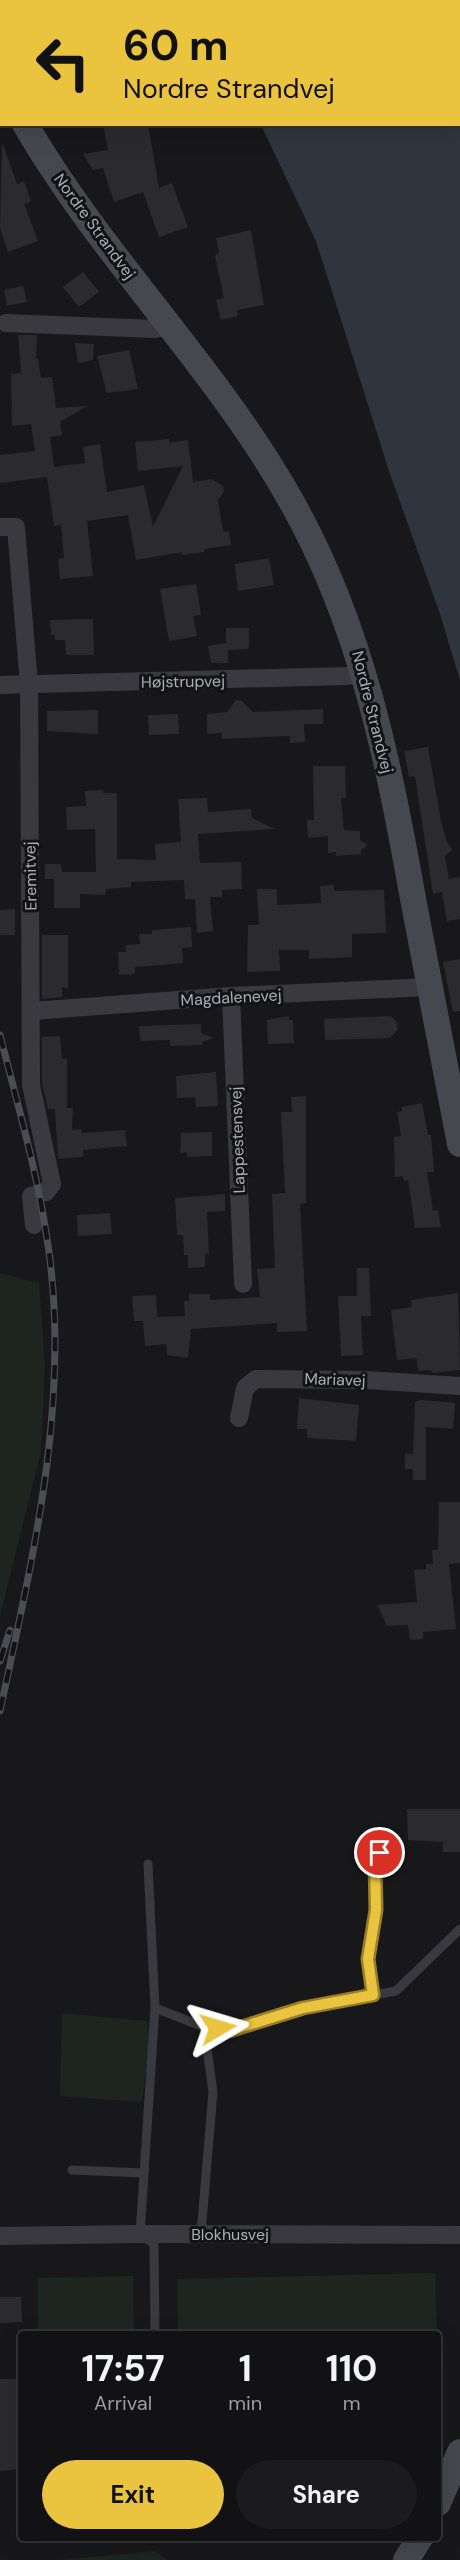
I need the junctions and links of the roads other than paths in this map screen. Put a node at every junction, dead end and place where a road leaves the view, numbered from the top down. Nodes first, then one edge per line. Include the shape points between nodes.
1 (26, 126) edge
2 (6, 323) dead end
3 (169, 326) junction
4 (0, 527) edge
5 (365, 674) junction
6 (0, 685) edge
7 (29, 685) junction
8 (430, 987) junction
9 (231, 996) junction
10 (32, 1011) junction
11 (460, 1144) edge
12 (34, 1225) dead end
13 (243, 1284) dead end
14 (460, 1386) edge
15 (239, 1418) dead end
16 (393, 1843) dead end
17 (148, 1864) dead end
18 (460, 1929) edge
19 (373, 1995) junction
20 (155, 2008) junction
21 (204, 2027) junction
22 (72, 2170) dead end
23 (144, 2173) junction
24 (140, 2234) junction
25 (201, 2234) junction
26 (460, 2235) edge
27 (0, 2236) edge
28 (155, 2331) edge
29 (460, 2452) edge
30 (441, 2496) edge
31 (418, 2541) edge
32 (406, 2560) edge

1 - 3 main road, Nordre Strandvej via 54,171
2 - 3 street via 155,329
3 - 5 main road, Nordre Strandvej via 242,423 291,501 328,574
4 - 7 street, Eremitvej via 16,527
5 - 7 street, Højstrupvej
5 - 8 main road, Nordre Strandvej via 399,822
6 - 7 street, Højstrupvej
7 - 10 street, Eremitvej
8 - 9 street, Magdalenevej
8 - 11 main road, Nordre Strandvej
9 - 10 street, Magdalenevej
9 - 13 street, Lappestensvej
10 - 12 street, Eremitvej via 31,1085 52,1184 46,1192 31,1196
14 - 15 street, Mariavej via 256,1379 245,1388
16 - 19 lane via 375,1861 376,1910 368,1959
17 - 20 lane
18 - 19 lane via 396,1991
19 - 21 lane via 303,2008 232,2030
20 - 21 lane
20 - 23 lane
21 - 25 lane via 213,2092
22 - 23 lane
23 - 24 lane
24 - 25 street, Blokhusvej
24 - 27 street, Blokhusvej
24 - 28 lane via 154,2244
25 - 26 street, Blokhusvej
29 - 30 main road
31 - 32 main road

